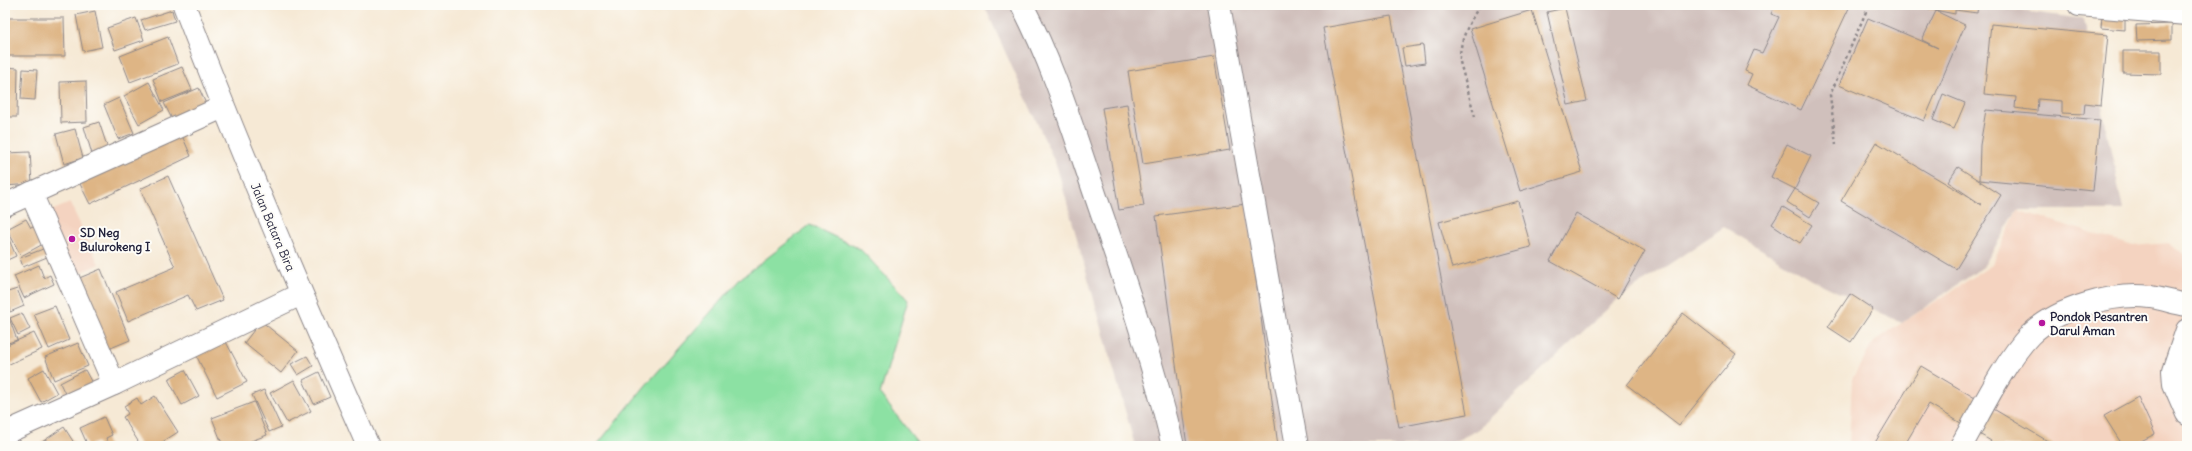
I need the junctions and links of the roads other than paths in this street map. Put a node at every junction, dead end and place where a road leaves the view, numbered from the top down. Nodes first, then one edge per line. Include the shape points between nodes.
1 (184, 5) edge
2 (1022, 5) edge
3 (1219, 5) edge
4 (2080, 5) edge
5 (2186, 19) edge
6 (223, 107) junction
7 (31, 193) junction
8 (5, 205) edge
9 (301, 294) junction
10 (2187, 305) edge
11 (2187, 330) edge
12 (114, 384) junction
13 (2187, 414) edge
14 (7, 427) edge
15 (368, 446) edge
16 (1173, 446) edge
17 (1297, 446) edge
18 (1961, 446) edge

1 - 6 street, Jalan Batara Bira
2 - 16 street via 1074,133 1132,300
3 - 17 street
4 - 5 street
6 - 7 street
6 - 9 street, Jalan Batara Bira
7 - 8 street
7 - 12 street
9 - 12 street
9 - 15 street, Jalan Batara Bira
10 - 18 street via 2151,297 2131,296 2091,302 2050,319 2030,335 2014,356
11 - 13 street via 2173,378
12 - 14 street

